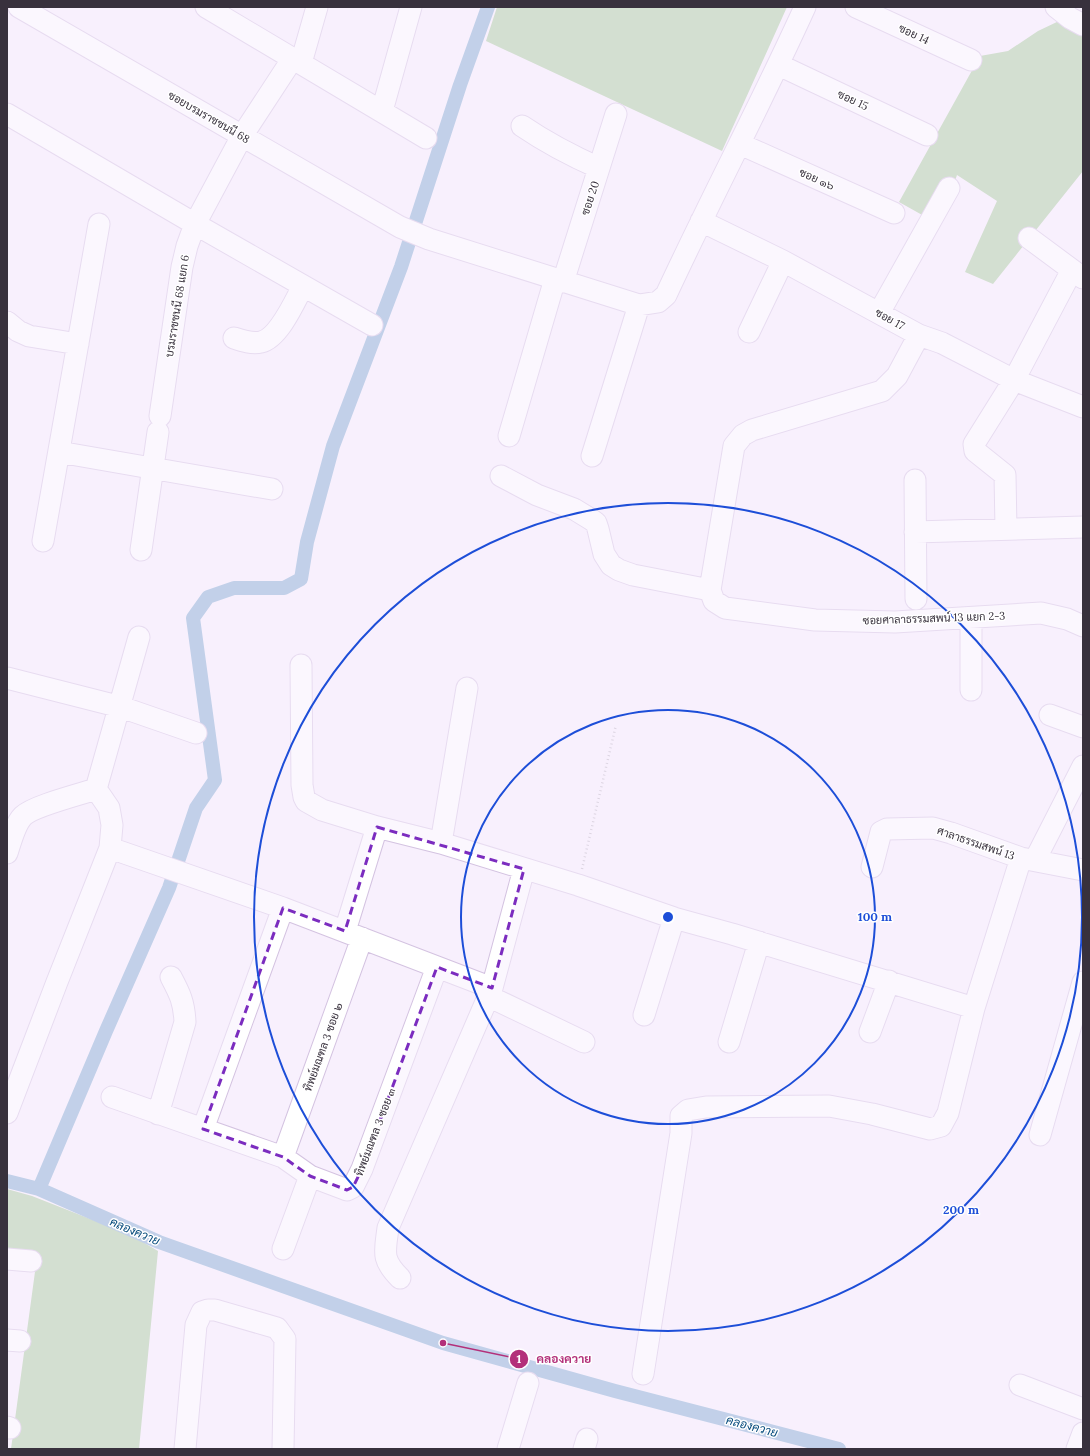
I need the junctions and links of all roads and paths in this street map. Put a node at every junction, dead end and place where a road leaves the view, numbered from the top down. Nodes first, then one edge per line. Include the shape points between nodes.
1 (19, 7) edge
2 (317, 7) edge
3 (411, 7) edge
4 (805, 7) edge
5 (856, 7) edge
6 (214, 9) edge
7 (297, 60) junction
8 (971, 60) dead end
9 (778, 65) junction
10 (382, 111) junction
11 (7, 114) edge
12 (616, 114) dead end
13 (522, 126) dead end
14 (927, 135) dead end
15 (242, 136) junction
16 (426, 138) dead end
17 (740, 144) junction
18 (599, 168) junction
19 (949, 188) dead end
20 (894, 213) dead end
21 (700, 221) junction
22 (99, 224) dead end
23 (195, 224) junction
24 (1029, 238) dead end
25 (783, 261) junction
26 (1078, 274) edge
27 (559, 280) junction
28 (304, 286) junction
29 (639, 305) junction
30 (879, 313) junction
31 (7, 322) edge
32 (372, 325) dead end
33 (749, 332) dead end
34 (919, 335) junction
35 (234, 338) dead end
36 (78, 344) junction
37 (1014, 380) junction
38 (1083, 406) edge
39 (509, 436) dead end
40 (59, 452) junction
41 (592, 456) dead end
42 (153, 468) junction
43 (501, 476) dead end
44 (915, 480) dead end
45 (272, 489) dead end
46 (1083, 527) edge
47 (1006, 529) junction
48 (915, 532) junction
49 (43, 541) dead end
50 (141, 550) dead end
51 (710, 590) junction
52 (916, 599) dead end
53 (971, 618) junction
54 (1083, 626) edge
55 (139, 637) dead end
56 (301, 665) dead end
57 (7, 678) edge
58 (467, 688) dead end
59 (971, 690) dead end
60 (121, 706) junction
61 (1050, 715) dead end
62 (616, 726) dead end
63 (1083, 727) edge
64 (196, 733) dead end
65 (1083, 766) edge
66 (96, 789) junction
67 (377, 827) junction
68 (441, 844) junction
69 (110, 848) junction
70 (7, 852) edge
71 (1028, 859) junction
72 (872, 867) dead end
73 (524, 870) junction
74 (1083, 870) edge
75 (578, 885) junction
76 (283, 908) junction
77 (674, 918) junction
78 (354, 934) junction
79 (760, 942) junction
80 (437, 967) junction
81 (171, 977) dead end
82 (889, 981) junction
83 (1083, 982) edge
84 (490, 992) junction
85 (974, 1008) junction
86 (644, 1015) dead end
87 (870, 1032) dead end
88 (584, 1042) dead end
89 (729, 1042) dead end
90 (112, 1097) dead end
91 (7, 1113) edge
92 (158, 1114) junction
93 (203, 1129) junction
94 (1040, 1135) dead end
95 (283, 1156) junction
96 (310, 1176) junction
97 (283, 1249) dead end
98 (7, 1259) edge
99 (31, 1261) dead end
100 (400, 1278) dead end
101 (643, 1374) dead end
102 (528, 1383) dead end
103 (1020, 1385) dead end
104 (1083, 1409) edge
105 (1083, 1433) edge
106 (184, 1449) edge
107 (283, 1449) edge
108 (508, 1449) edge
109 (1077, 1449) edge

1 - 15 street, ซอยบรมราชชนนี 68
2 - 7 street, บรมราชชนนี 68 แยก 6
3 - 10 street
4 - 9 street
5 - 8 street, ซอย 14
6 - 7 street
7 - 10 street
7 - 15 street, บรมราชชนนี 68 แยก 6
9 - 14 street, ซอย 15
9 - 17 street
10 - 16 street
11 - 23 street
12 - 18 street, ซอย 20
13 - 18 street via 545,142
15 - 23 street, บรมราชชนนี 68 แยก 6
15 - 27 street, ซอยบรมราชชนนี 68 via 400,227 429,239
17 - 20 street, ซอย ๑๖
17 - 21 street
18 - 27 street, ซอย 20
19 - 30 street
21 - 25 street, ซอย 17
21 - 29 street via 666,295 658,302
22 - 36 street
23 - 28 street
23 - 42 street, บรมราชชนนี 68 แยก 6 via 182,267
24 - 26 street
25 - 30 street, ซอย 17
25 - 33 street
26 - 37 street
27 - 29 street, ซอยบรมราชชนนี 68
27 - 39 street, ซอย 20
28 - 32 street
28 - 35 street via 278,330 263,342 254,343
29 - 41 street
30 - 34 street, ซอย 17
31 - 36 street via 29,336
34 - 37 street, ซอย 17 via 942,343
34 - 51 street via 897,376 882,391 752,430 734,446
36 - 40 street
37 - 38 street, ซอย 17
37 - 47 street via 974,444 975,451 1005,475
40 - 42 street
40 - 49 street
42 - 45 street
42 - 50 street, บรมราชชนนี 68 แยก 6
43 - 51 street via 596,523 604,554 611,565 619,570
44 - 48 street
46 - 47 street
47 - 48 street
48 - 52 street
51 - 53 street, ซอยศาลาธรรมสพน์ 13 แยก 2-3 via 714,601 725,608 815,620 895,622
53 - 54 street, ซอยศาลาธรรมสพน์ 13 แยก 2-3 via 1041,613
53 - 59 street
55 - 60 street
56 - 67 street via 304,797 306,801 322,810
57 - 60 street
58 - 68 street
60 - 64 street
60 - 66 street
61 - 63 street
62 - 75 path
65 - 71 street
66 - 69 street via 109,808 112,825
66 - 70 street via 33,810 23,816
67 - 68 street
67 - 78 street, ทิพย์มณฑล 3 ซอย ๒
68 - 73 street
69 - 76 street
69 - 91 street
71 - 72 street, ศาลาธรรมสพน์ 13 via 933,828 887,829 881,832
71 - 74 street, ศาลาธรรมสพน์ 13
71 - 85 street
73 - 75 street
73 - 84 street
75 - 77 street
76 - 78 street
76 - 93 street
77 - 79 street
77 - 86 street
78 - 80 street
78 - 95 street, ทิพย์มณฑล 3 ซอย ๒
79 - 82 street
79 - 89 street
80 - 84 street
80 - 96 street, ทิพย์มณฑล 3 ซอย ๓ via 353,1188 339,1188
81 - 92 street via 182,997 185,1022
82 - 85 street
82 - 87 street
83 - 94 street
84 - 88 street
84 - 100 street via 388,1228 385,1252 390,1268
85 - 101 street via 948,1113 941,1126 930,1129 829,1106 706,1107 688,1110 681,1116 681,1133
90 - 92 street, ทิพย์มณฑล 3 ซอย ๓
92 - 93 street, ทิพย์มณฑล 3 ซอย ๓
93 - 95 street, ทิพย์มณฑล 3 ซอย ๓
95 - 96 street, ทิพย์มณฑล 3 ซอย ๓
96 - 97 street
98 - 99 street
102 - 108 street
103 - 104 street
105 - 109 street
106 - 107 street via 196,1325 202,1312 215,1310 277,1328 285,1339

